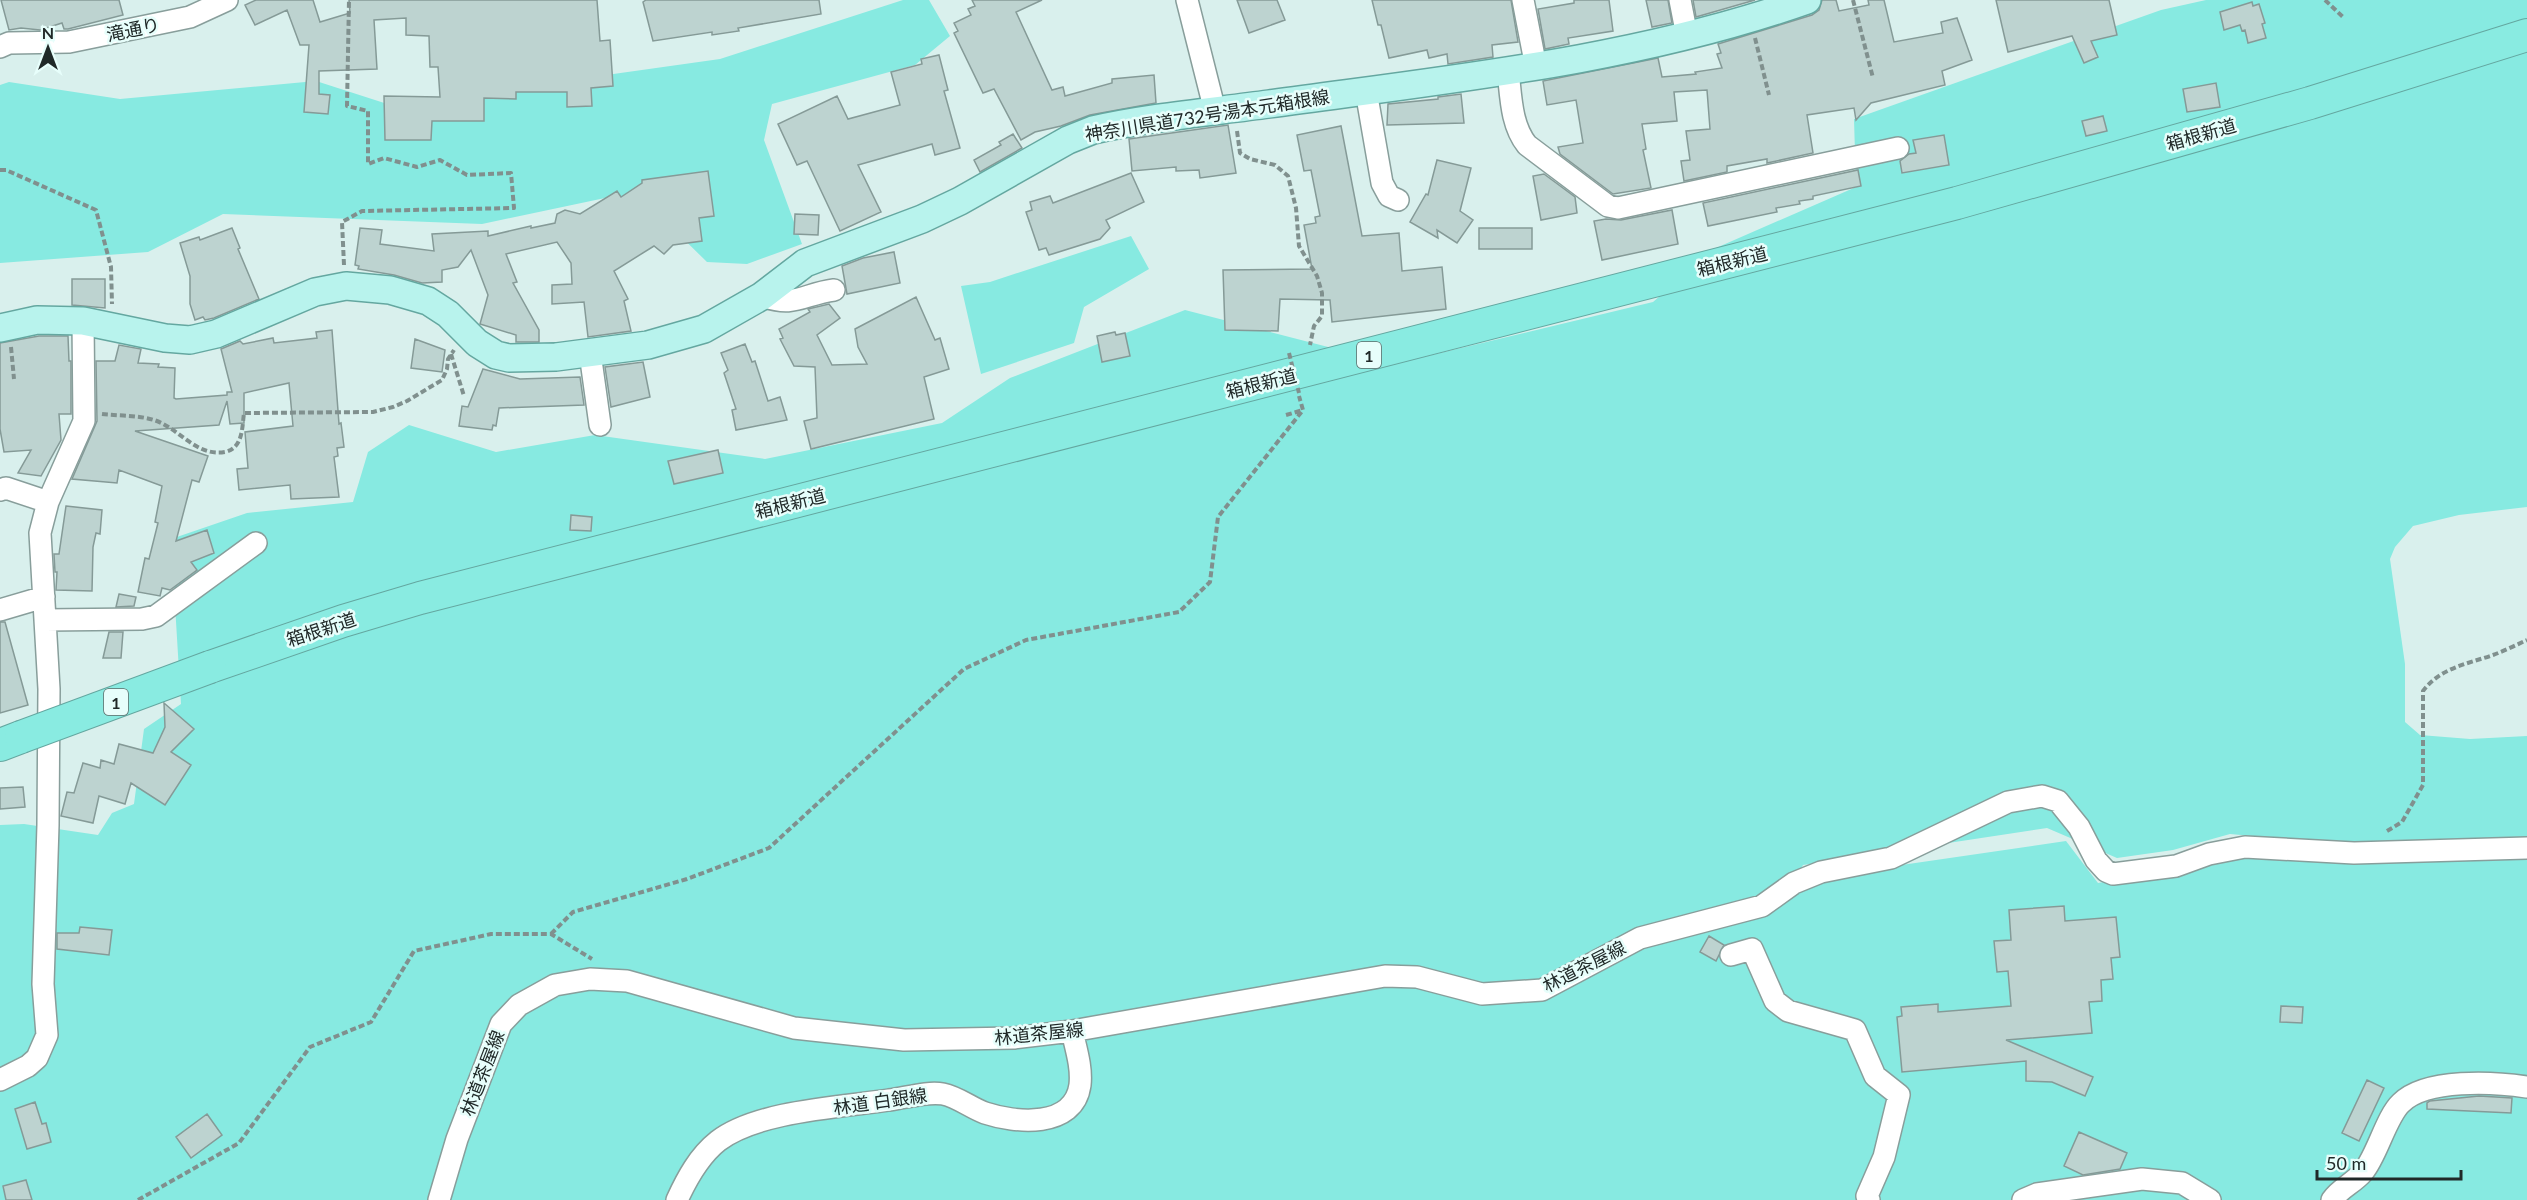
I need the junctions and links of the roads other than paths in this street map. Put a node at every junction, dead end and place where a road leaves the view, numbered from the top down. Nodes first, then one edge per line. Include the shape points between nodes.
1 (227, 0) edge
2 (1188, 0) edge
3 (1523, 0) edge
4 (1680, 0) edge
5 (1808, 0) edge
6 (2527, 34) edge
7 (1687, 36) junction
8 (0, 47) edge
9 (1536, 67) junction
10 (1508, 71) junction
11 (1366, 91) junction
12 (1225, 110) junction
13 (1898, 148) dead end
14 (1398, 200) dead end
15 (834, 290) dead end
16 (762, 296) junction
17 (83, 321) junction
18 (5, 333) edge
19 (590, 353) junction
20 (600, 425) dead end
21 (0, 490) edge
22 (48, 502) junction
23 (256, 543) dead end
24 (44, 597) junction
25 (0, 610) edge
26 (45, 620) junction
27 (11, 741) edge
28 (2527, 848) edge
29 (1731, 955) dead end
30 (1071, 1032) junction
31 (0, 1080) edge
32 (2527, 1087) edge
33 (439, 1200) edge
34 (677, 1200) edge
35 (1869, 1200) edge
36 (2023, 1200) edge
37 (2210, 1200) edge
38 (2332, 1200) edge

1 - 8 street, 滝通り via 190,17 69,42 9,43
2 - 12 street
3 - 9 street
4 - 7 street
5 - 7 main road, 神奈川県道732号湯本元箱根線
6 - 27 highway, 箱根新道 / 1, bridge via 2310,103 1957,203 420,598 210,667
7 - 9 main road, 神奈川県道732号湯本元箱根線
9 - 10 main road, 神奈川県道732号湯本元箱根線
10 - 11 main road, 神奈川県道732号湯本元箱根線
10 - 13 street via 1515,124 1527,145 1608,206 1618,208
11 - 12 main road, 神奈川県道732号湯本元箱根線
11 - 14 street via 1382,183 1389,196
12 - 16 main road, 神奈川県道732号湯本元箱根線 via 1079,134 960,201 805,263
15 - 16 street via 797,301
16 - 19 main road, 神奈川県道732号湯本元箱根線 via 719,321 678,338
17 - 18 main road, 神奈川県道732号湯本元箱根線 via 37,320
17 - 19 main road, 神奈川県道732号湯本元箱根線 via 179,340 201,339 306,295 346,286 418,297 448,314 460,344 509,357
17 - 22 street via 84,421
19 - 20 street
21 - 22 street via 6,488
22 - 24 street via 40,533
23 - 26 street via 156,616
24 - 25 street
24 - 26 street
26 - 31 street via 49,757 43,984 47,1035 37,1058
28 - 30 street, 林道茶屋線 via 2354,853 2245,847 2176,866 2112,874 2096,860 2079,827 2058,801 2042,796 2008,802 1890,858 1821,872 1794,883 1762,906 1640,938 1542,990 1482,994 1417,977 1385,976
29 - 35 street via 1752,949 1775,1001 1788,1011 1855,1030 1875,1076 1899,1095 1884,1157 1867,1196
30 - 33 street, 林道茶屋線 via 1014,1038 904,1040 794,1028 627,981 590,979 555,985 519,1005 501,1024 457,1139
30 - 34 street, 林道 白銀線 via 1081,1073 1080,1088 1074,1102 1062,1114 1042,1119 994,1116 942,1093 771,1118 718,1141 698,1162
32 - 38 street via 2453,1084 2420,1090 2400,1103 2363,1172
36 - 37 street via 2037,1194 2142,1179 2182,1183

